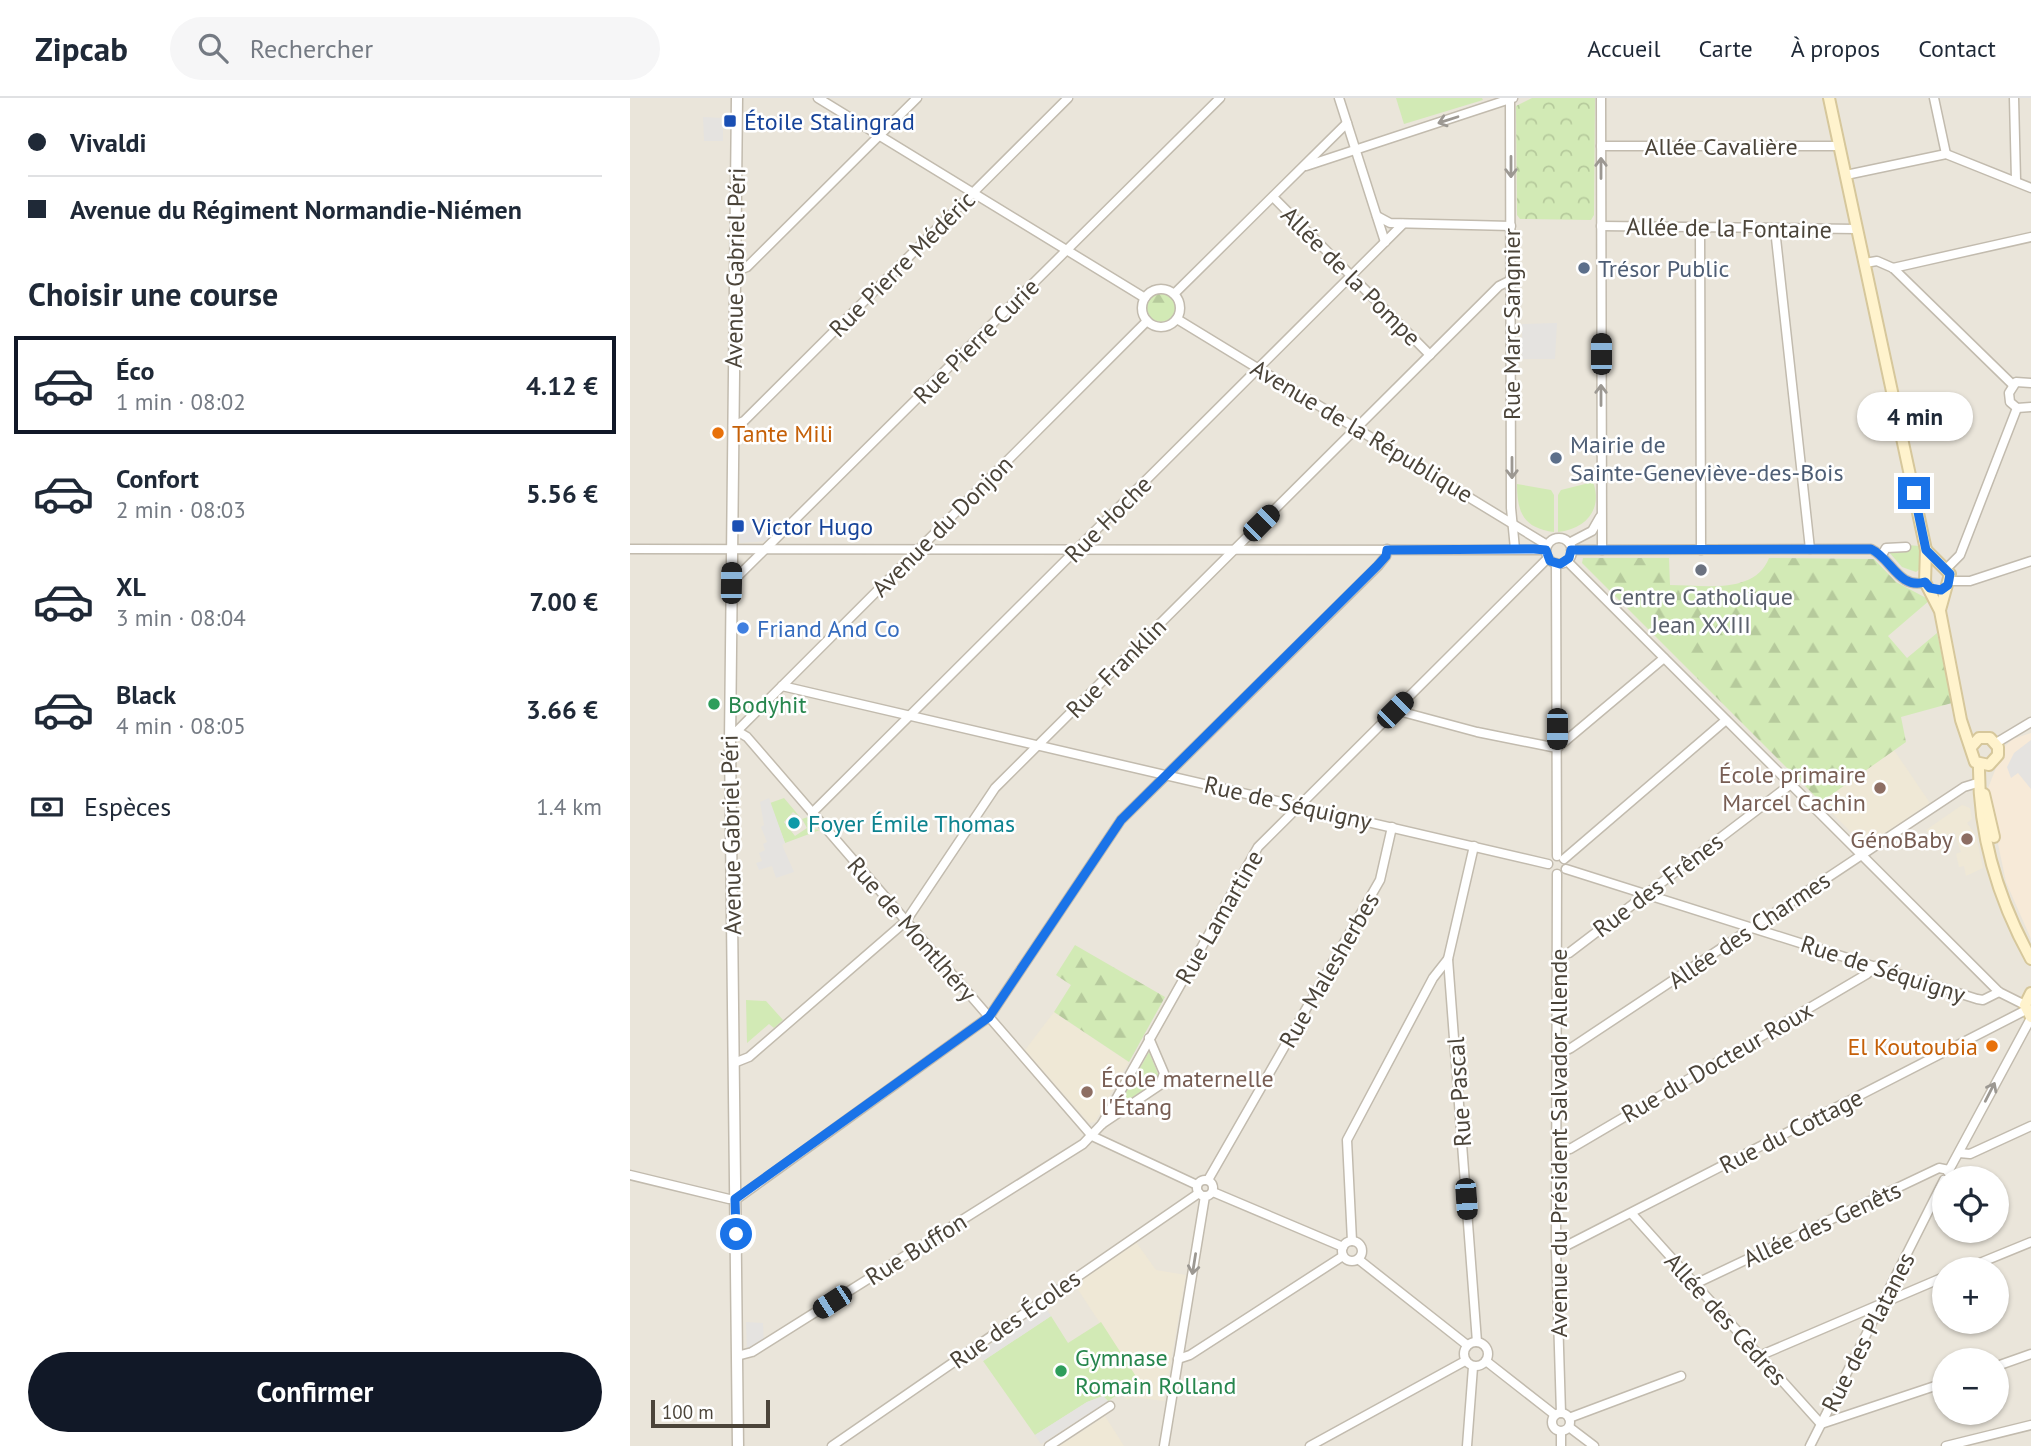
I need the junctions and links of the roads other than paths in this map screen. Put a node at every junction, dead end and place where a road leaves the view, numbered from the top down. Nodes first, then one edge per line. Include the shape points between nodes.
1 (737, 98) edge
2 (818, 98) edge
3 (917, 98) edge
4 (1068, 98) edge
5 (1220, 98) edge
6 (1339, 98) edge
7 (1511, 98) edge
8 (1601, 98) edge
9 (1829, 98) edge
10 (1934, 98) edge
11 (2014, 98) edge
12 (1347, 123) junction
13 (879, 135) junction
14 (1601, 146) junction
15 (1840, 146) junction
16 (1356, 150) junction
17 (1946, 154) junction
18 (1303, 167) junction
19 (1846, 175) junction
20 (2016, 180) junction
21 (2031, 188) edge
22 (973, 193) junction
23 (1273, 197) junction
24 (1377, 216) junction
25 (1402, 224) junction
26 (1511, 226) junction
27 (1601, 226) junction
28 (1700, 228) junction
29 (1776, 229) junction
30 (1857, 229) junction
31 (2031, 237) edge
32 (1385, 242) junction
33 (1067, 250) junction
34 (1865, 263) junction
35 (1893, 268) junction
36 (734, 272) junction
37 (1352, 276) junction
38 (1511, 280) junction
39 (1174, 294) junction
40 (1145, 298) junction
41 (1177, 319) junction
42 (1147, 321) junction
43 (1430, 355) junction
44 (1259, 368) junction
45 (2030, 380) edge
46 (2013, 385) junction
47 (2031, 407) edge
48 (2017, 408) junction
49 (733, 426) junction
50 (1357, 428) junction
51 (1602, 512) junction
52 (1513, 523) junction
53 (1570, 547) junction
54 (1906, 547) dead end
55 (731, 549) junction
56 (919, 549) junction
57 (1077, 549) junction
58 (1515, 549) junction
59 (1810, 549) junction
60 (630, 550) edge
61 (764, 550) junction
62 (1235, 550) junction
63 (1387, 550) junction
64 (1602, 550) junction
65 (1701, 550) junction
66 (1926, 550) junction
67 (1549, 554) junction
68 (1882, 555) junction
69 (1567, 561) junction
70 (2031, 561) edge
71 (1942, 566) junction
72 (1927, 580) junction
73 (731, 583) junction
74 (1947, 585) junction
75 (1940, 611) junction
76 (1664, 658) junction
77 (782, 686) junction
78 (1395, 710) junction
79 (910, 716) junction
80 (1726, 720) junction
81 (2031, 722) edge
82 (733, 731) junction
83 (1975, 742) junction
84 (1996, 743) junction
85 (1038, 746) junction
86 (1557, 748) junction
87 (1984, 764) junction
88 (1166, 775) junction
89 (1978, 783) junction
90 (1791, 784) junction
91 (1300, 805) junction
92 (812, 813) junction
93 (1392, 827) junction
94 (1475, 846) junction
95 (1862, 855) junction
96 (1560, 857) junction
97 (1548, 864) junction
98 (1566, 869) junction
99 (1557, 874) junction
100 (1647, 893) junction
101 (906, 921) junction
102 (1754, 927) junction
103 (2031, 948) edge
104 (1557, 956) junction
105 (1448, 959) junction
106 (2031, 959) edge
107 (1875, 966) junction
108 (1999, 992) junction
109 (2027, 1005) edge
110 (989, 1017) junction
111 (1149, 1038) junction
112 (1557, 1055) junction
113 (734, 1063) junction
114 (1102, 1124) junction
115 (2031, 1125) edge
116 (1092, 1136) junction
117 (1557, 1153) junction
118 (1959, 1153) junction
119 (1952, 1166) edge
120 (1932, 1171) edge
121 (630, 1175) edge
122 (1208, 1180) junction
123 (1204, 1192) junction
124 (735, 1199) junction
125 (1932, 1204) edge
126 (1632, 1214) junction
127 (1352, 1241) junction
128 (2031, 1241) edge
129 (1556, 1251) junction
130 (1343, 1252) junction
131 (1993, 1257) edge
132 (1358, 1259) junction
133 (1932, 1283) edge
134 (1695, 1284) junction
135 (1883, 1303) junction
136 (1477, 1342) junction
137 (1467, 1345) junction
138 (2031, 1354) edge
139 (737, 1356) junction
140 (1759, 1356) junction
141 (1178, 1359) junction
142 (1486, 1361) junction
143 (2009, 1362) edge
144 (1469, 1364) junction
145 (1681, 1376) dead end
146 (1932, 1387) edge
147 (1110, 1406) dead end
148 (1558, 1414) junction
149 (1821, 1423) junction
150 (1567, 1425) junction
151 (2031, 1426) edge
152 (738, 1446) edge
153 (832, 1446) edge
154 (1049, 1446) edge
155 (1164, 1446) edge
156 (1310, 1446) edge
157 (1467, 1446) edge
158 (1561, 1446) edge
159 (1594, 1446) edge
160 (1810, 1446) edge
161 (1946, 1446) edge

1 - 36 street, Avenue Gabriel Péri
2 - 13 street
3 - 13 street
4 - 22 street, Rue Pierre Médéric
5 - 33 street, Rue Pierre Curie
6 - 12 street
7 -> 16 street
7 -> 26 street, Rue Marc Sangnier
8 - 14 street
9 - 15 main road
10 - 17 street
11 - 20 street
12 - 16 street
12 - 18 street
13 - 22 street
13 - 36 street via 747,267
14 - 15 street, Allée Cavalière
27 -> 14 street
15 - 19 main road
16 - 18 street
16 - 24 street
17 - 19 street
17 - 20 street
18 - 23 street
19 - 30 main road
20 - 21 street
22 - 33 street
22 - 49 street, Rue Pierre Médéric via 744,421
23 - 37 street, Allée de la Pompe
23 - 39 street
24 - 25 street via 1385,223
24 - 32 street
25 - 26 street
25 - 32 street, Rue Hoche
26 - 38 street, Rue Marc Sangnier
27 - 28 street, Allée de la Fontaine
51 -> 27 street
28 - 29 street, Allée de la Fontaine
28 - 65 street
29 - 30 street, Allée de la Fontaine
29 - 59 street
30 - 34 main road
31 - 35 street
32 - 37 street, Rue Hoche
33 - 40 street
33 - 61 street, Rue Pierre Curie
34 - 35 street via 1877,261
34 - 66 main road
35 - 46 street
36 - 49 street, Avenue Gabriel Péri
37 - 43 street, Allée de la Pompe
37 - 44 street, Rue Hoche
38 - 43 street, Rue Franklin via 1499,286
38 -> 52 street, Rue Marc Sangnier
39 - 40 street via 1159,289
39 - 41 street via 1180,303
40 - 42 street via 1142,310
41 - 42 street via 1163,327
41 - 44 street, Avenue de la République
42 - 56 street, Avenue du Donjon
43 - 50 street, Rue Franklin
44 - 50 street, Avenue de la République
44 - 57 street, Rue Hoche
45 - 46 street
46 - 48 street via 2009,398
47 - 48 street
48 - 71 street via 1960,555
49 - 55 street, Avenue Gabriel Péri
50 - 52 street, Avenue de la République
50 - 62 street, Rue Franklin
51 - 53 street via 1592,531
51 - 64 street
52 - 58 street, Rue Marc Sangnier
52 - 67 street, Avenue de la République
53 - 64 street
53 - 67 street via 1557,538
53 - 69 street
54 - 68 street via 1886,548
55 - 60 street
55 - 61 street
55 - 73 street, Avenue Gabriel Péri
56 - 57 street
56 - 61 street
56 - 77 street, Avenue du Donjon
57 - 62 street
57 - 79 street, Rue Hoche
58 - 63 street
58 - 67 street
59 - 65 street
59 - 68 street via 1871,549
61 - 73 street, Rue Pierre Curie
62 - 63 street
62 - 85 street, Rue Franklin
63 - 88 street via 1378,565
64 - 65 street
66 - 71 main road
66 - 72 main road
67 - 69 street
67 - 78 street, Rue Lamartine
67 - 86 street
68 - 72 street via 1906,581 1918,584
69 - 76 street
70 - 74 street
71 - 72 main road
71 - 74 main road
72 - 74 main road
72 - 75 main road
73 - 82 street, Avenue Gabriel Péri
74 - 75 main road
75 - 83 main road via 1961,720
76 - 80 street
76 - 86 street
77 - 79 street, Rue de Séquigny
77 - 82 street, Avenue du Donjon
78 - 86 street
78 - 91 street, Rue Lamartine
79 - 85 street, Rue de Séquigny
79 - 92 street, Rue Hoche
80 - 90 street
80 - 96 street
81 - 84 street
82 - 92 street, Rue de Montlhéry via 747,737
82 - 113 street, Avenue Gabriel Péri
83 - 84 main road via 1987,737
83 - 87 main road via 1971,754
84 - 87 main road via 1998,755
85 - 88 street, Rue de Séquigny
85 - 101 street, Rue Franklin via 990,795
86 - 96 street
87 - 89 main road
87 - 103 main road via 1984,796 2003,878
88 - 91 street, Rue de Séquigny
88 - 110 street via 1121,820
89 - 95 street, Allée des Charmes via 1964,787
89 - 106 main road via 2001,896
90 - 95 street
90 - 100 street, Rue des Frênes
91 - 93 street, Rue de Séquigny
91 - 111 street, Rue Lamartine via 1251,856
92 - 101 street, Rue de Montlhéry
93 - 94 street, Rue de Séquigny
93 - 122 street, Rue Malesherbes via 1380,880
94 - 97 street, Rue de Séquigny
94 - 105 street, Rue Pascal
95 - 102 street, Allée des Charmes
95 - 108 street
96 - 97 street
96 - 98 street
97 - 99 street
98 - 99 street
98 - 100 street, Rue de Séquigny
99 - 104 street, Avenue du Président Salvador Allende
100 - 102 street, Rue de Séquigny
100 - 104 street, Rue des Frênes via 1569,953
101 - 110 street, Rue de Montlhéry
101 - 113 street, Rue Franklin via 749,1057
102 - 107 street, Rue de Séquigny
102 - 112 street, Allée des Charmes
104 - 112 street, Avenue du Président Salvador Allende
105 - 127 street via 1433,978 1347,1140
105 - 136 street, Rue Pascal
107 - 108 street, Rue de Séquigny via 1977,999
107 - 117 street, Rue du Docteur Roux
108 - 109 street
118 -> 109 street, Rue des Platanes
109 - 126 street, Rue du Cottage
110 - 116 street, Rue de Montlhéry
110 - 124 street
111 - 114 street, Rue Lamartine
111 - 114 street, Rue Lamartine via 1164,1073 1163,1083
112 - 117 street, Avenue du Président Salvador Allende
113 - 124 street, Avenue Gabriel Péri
114 - 116 street, Rue Lamartine
115 - 118 street via 1970,1154
116 - 123 street, Rue de Montlhéry
116 - 139 street, Rue Buffon via 752,1352
117 - 129 street, Avenue du Président Salvador Allende
118 - 119 street, Rue des Platanes
120 - 134 street, Allée des Genêts
121 - 124 street
122 - 123 street, Rue des Écoles
122 - 123 street via 1213,1185
123 - 130 street, Rue de Montlhéry
123 -> 141 street
123 - 153 street, Rue des Écoles
124 - 139 street, Avenue Gabriel Péri
125 - 135 street, Rue des Platanes
126 - 129 street, Rue du Cottage
126 - 134 street, Allée des Cèdres
127 - 130 street
127 - 132 street via 1361,1248
128 - 131 street
129 - 148 street, Avenue du Président Salvador Allende
130 - 132 street, Rue de Montlhéry via 1348,1261
130 - 141 street
132 - 137 street
133 - 135 street
134 - 140 street, Allée des Cèdres
135 - 140 street
135 - 149 street, Rue des Platanes
136 - 137 street
136 - 142 street via 1488,1351
137 - 144 street via 1463,1353
138 - 143 street
139 - 152 street, Avenue Gabriel Péri
140 - 149 street, Allée des Cèdres
141 - 155 street
142 - 144 street
142 - 148 street
144 - 156 street
144 - 157 street
145 - 150 street
146 - 149 street
147 - 154 street
148 - 150 street
148 - 150 street via 1552,1426
149 - 160 street, Rue des Platanes
150 - 158 street
150 - 159 street
151 - 161 street

